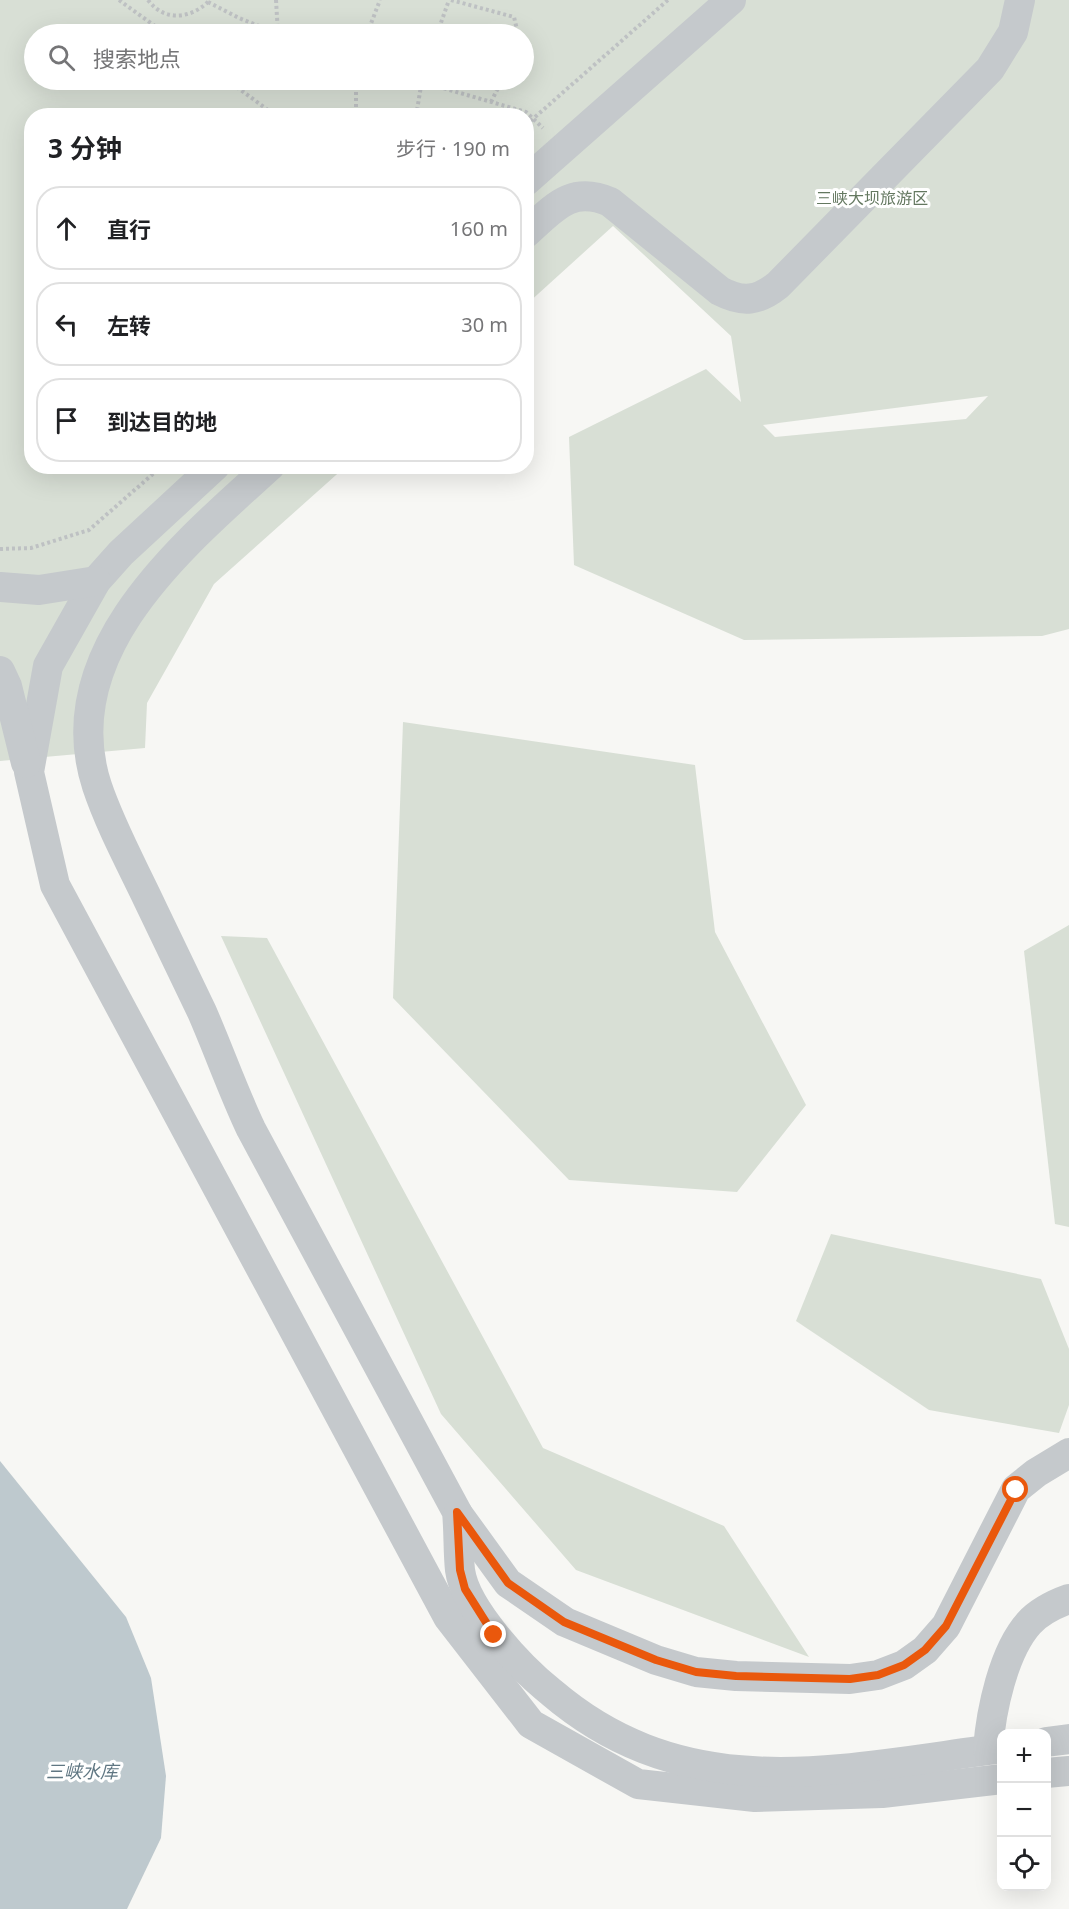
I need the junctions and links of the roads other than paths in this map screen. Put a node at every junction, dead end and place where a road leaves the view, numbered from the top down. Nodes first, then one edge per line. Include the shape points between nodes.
1 (731, 0) edge
2 (1020, 0) edge
3 (534, 174) edge
4 (534, 226) edge
5 (207, 474) edge
6 (261, 474) edge
7 (96, 581) junction
8 (0, 587) edge
9 (0, 671) edge
10 (29, 772) junction
11 (1069, 1453) edge
12 (457, 1512) junction
13 (1069, 1599) edge
14 (1069, 1738) edge
15 (1051, 1741) edge
16 (995, 1749) edge
17 (1069, 1771) edge
18 (1051, 1773) edge
19 (997, 1780) edge

1 - 3 street
2 - 4 street via 1013,32 990,69 765,295 749,300 720,291 610,202 596,196 567,199
5 - 7 street
6 - 12 street via 193,536 145,589 110,644 96,679 89,751 97,785 111,818 246,1119
7 - 8 street via 39,590
7 - 10 street via 48,666
9 - 10 street
10 - 19 street via 55,885 448,1617 531,1724 638,1784 743,1796 882,1793
11 - 12 street via 1016,1490 946,1626 925,1650 904,1665 878,1675 850,1679 696,1672 564,1622 508,1583
12 - 16 street via 460,1570 465,1589 494,1635 531,1676 571,1709 616,1737 663,1757 714,1769 764,1773 819,1772
13 - 16 street via 1051,1606 1030,1622 1014,1647 991,1714
14 - 15 street
17 - 18 street

